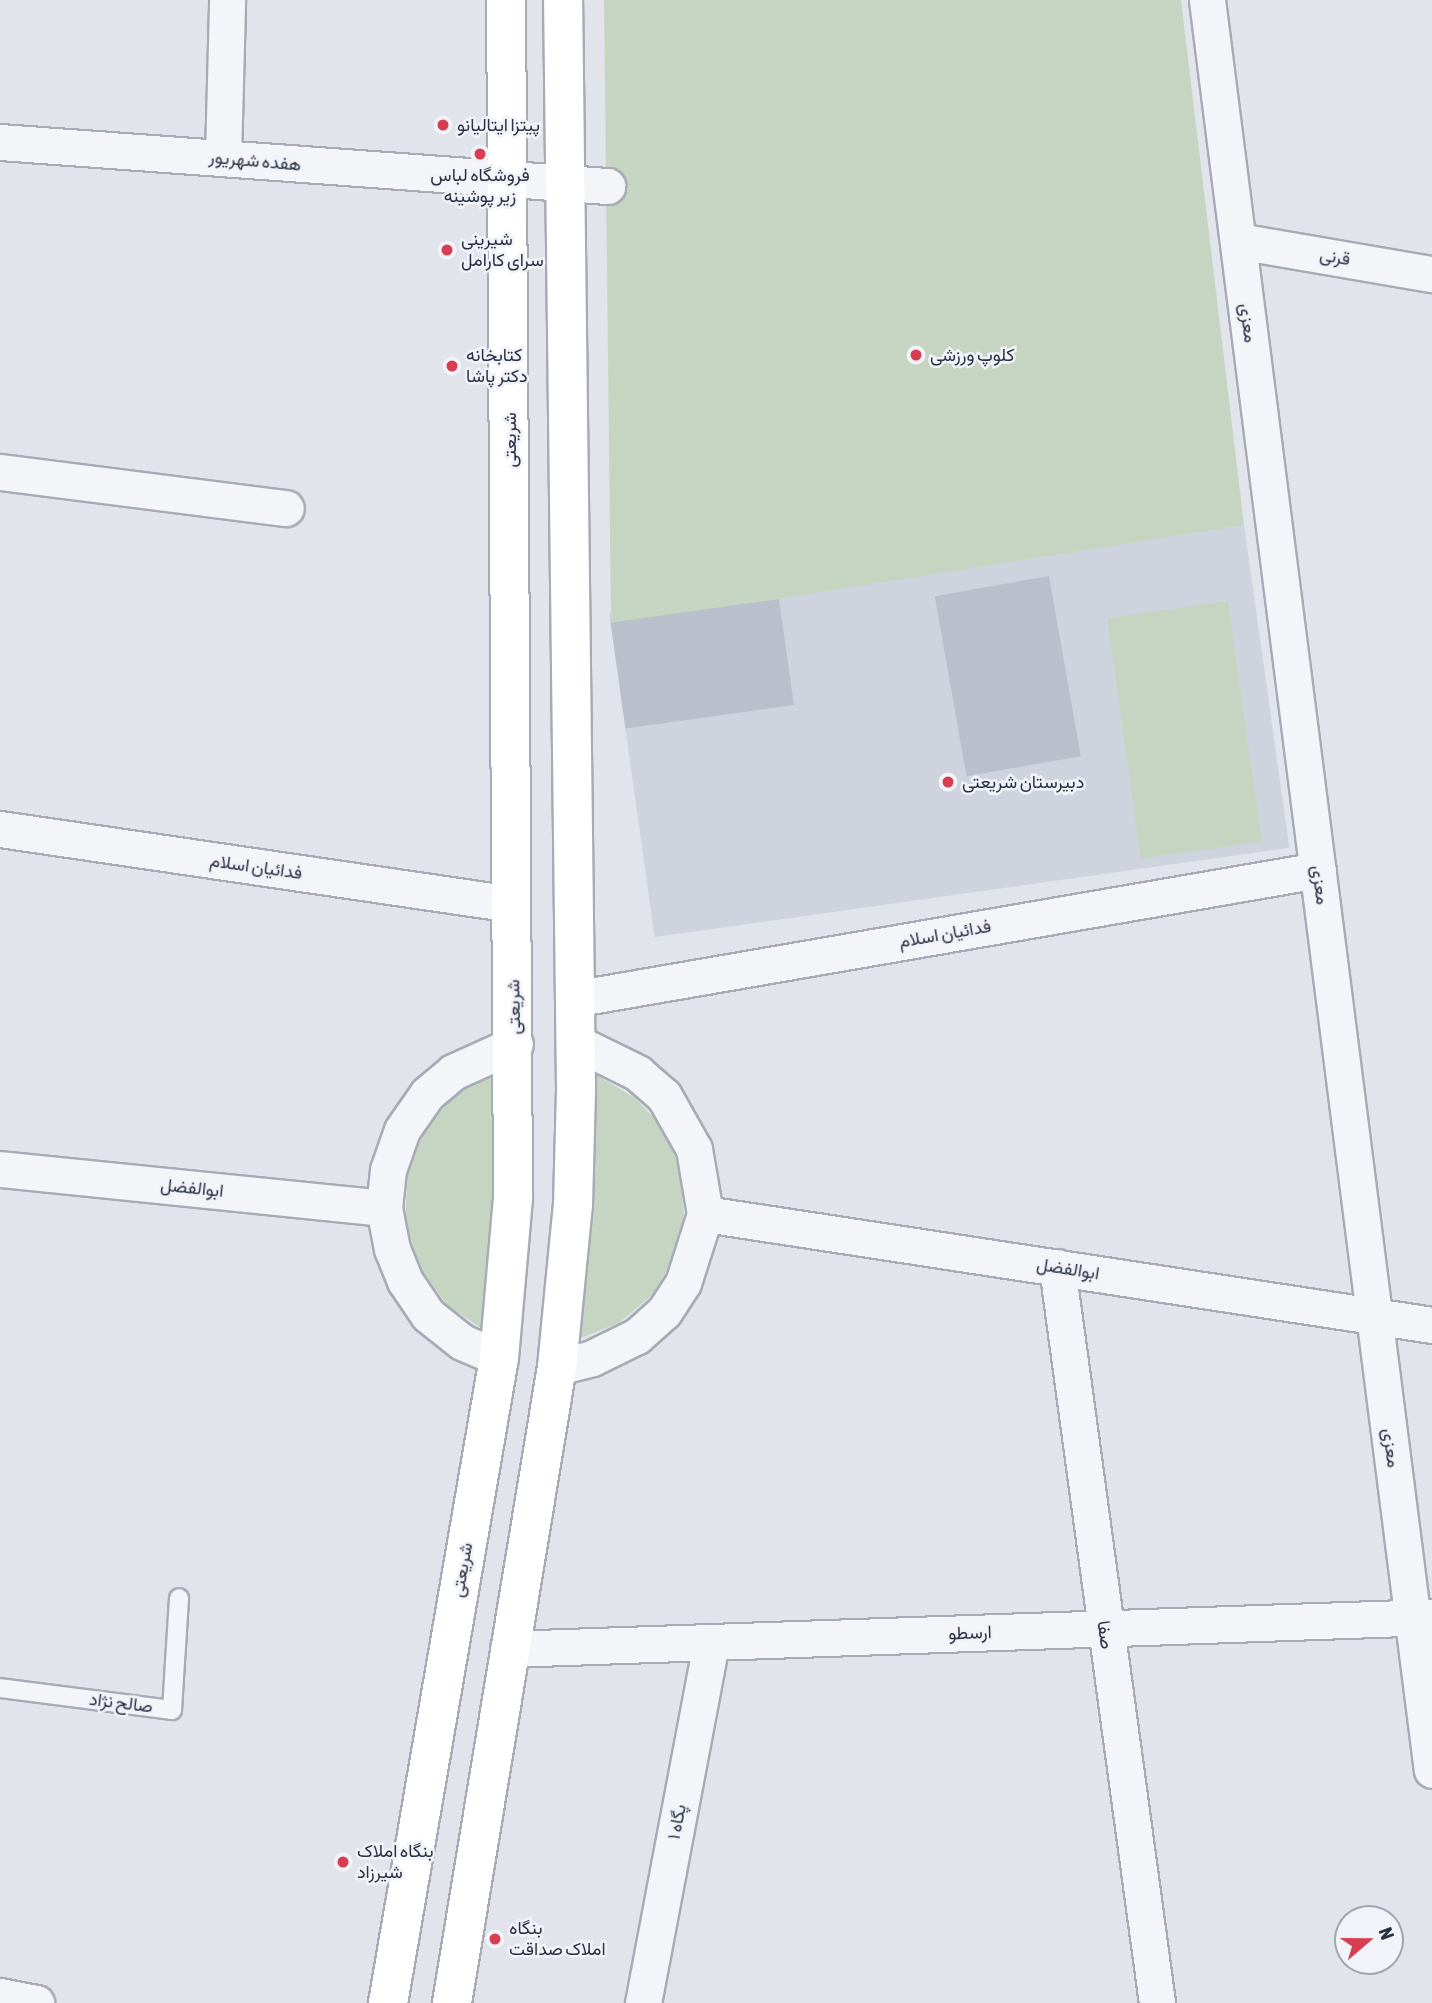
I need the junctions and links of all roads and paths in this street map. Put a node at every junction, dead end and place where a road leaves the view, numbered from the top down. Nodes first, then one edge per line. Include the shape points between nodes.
1 (227, 0) edge
2 (506, 0) edge
3 (563, 0) edge
4 (1207, 0) edge
5 (0, 142) edge
6 (223, 158) junction
7 (509, 181) junction
8 (565, 184) junction
9 (607, 186) dead end
10 (1238, 241) junction
11 (1432, 274) edge
12 (0, 472) edge
13 (286, 508) dead end
14 (0, 829) edge
15 (1318, 870) junction
16 (512, 904) junction
17 (573, 999) junction
18 (575, 1042) junction
19 (515, 1044) junction
20 (0, 1169) edge
21 (384, 1208) junction
22 (705, 1214) junction
23 (1057, 1267) junction
24 (1375, 1317) junction
25 (1432, 1325) edge
26 (499, 1358) junction
27 (557, 1367) junction
28 (178, 1598) dead end
29 (1422, 1617) edge
30 (1104, 1628) junction
31 (711, 1642) junction
32 (509, 1649) junction
33 (0, 1688) edge
34 (1432, 1770) edge
35 (0, 1996) edge
36 (36, 2003) edge
37 (388, 2003) edge
38 (452, 2003) edge
39 (643, 2003) edge
40 (1157, 2003) edge

1 - 6 street
2 - 7 main road, شریعتی
3 - 8 main road
4 - 10 street, معزی
5 - 6 street, هفده شهریور
6 - 7 street, هفده شهریور
7 - 8 street, هفده شهریور
7 - 16 main road, شریعتی
8 - 9 street, هفده شهریور
8 - 17 main road
10 - 11 street, قرنی
10 - 15 street, معزی
12 - 13 street
14 - 16 street, فدائیان اسلام
15 - 17 street, فدائیان اسلام
15 - 24 street, معزی
16 - 19 main road, شریعتی
17 - 18 main road
18 - 22 street via 638,1073 664,1096 694,1149
18 - 27 main road via 573,1205
19 - 21 street via 463,1066 427,1094 402,1130 388,1170
19 - 26 main road, شریعتی via 513,1199
20 - 21 street, ابوالفضل
21 - 26 street via 392,1249 405,1281 428,1315 462,1342
22 - 23 street, ابوالفضل
22 - 27 street via 683,1283 664,1312 638,1336 592,1358
23 - 24 street, ابوالفضل
23 - 30 street, صفا
24 - 25 street, ابوالفضل
24 - 29 street, معزی
26 - 37 main road, شریعتی
27 - 32 main road
28 - 33 lane, صالح نژاد via 172,1710
29 - 30 street, ارسطو
29 - 34 street, معزی
30 - 31 street, ارسطو
30 - 40 street, صفا
31 - 32 street, ارسطو
31 - 39 street, پگاه ۱
32 - 38 main road
35 - 36 street

